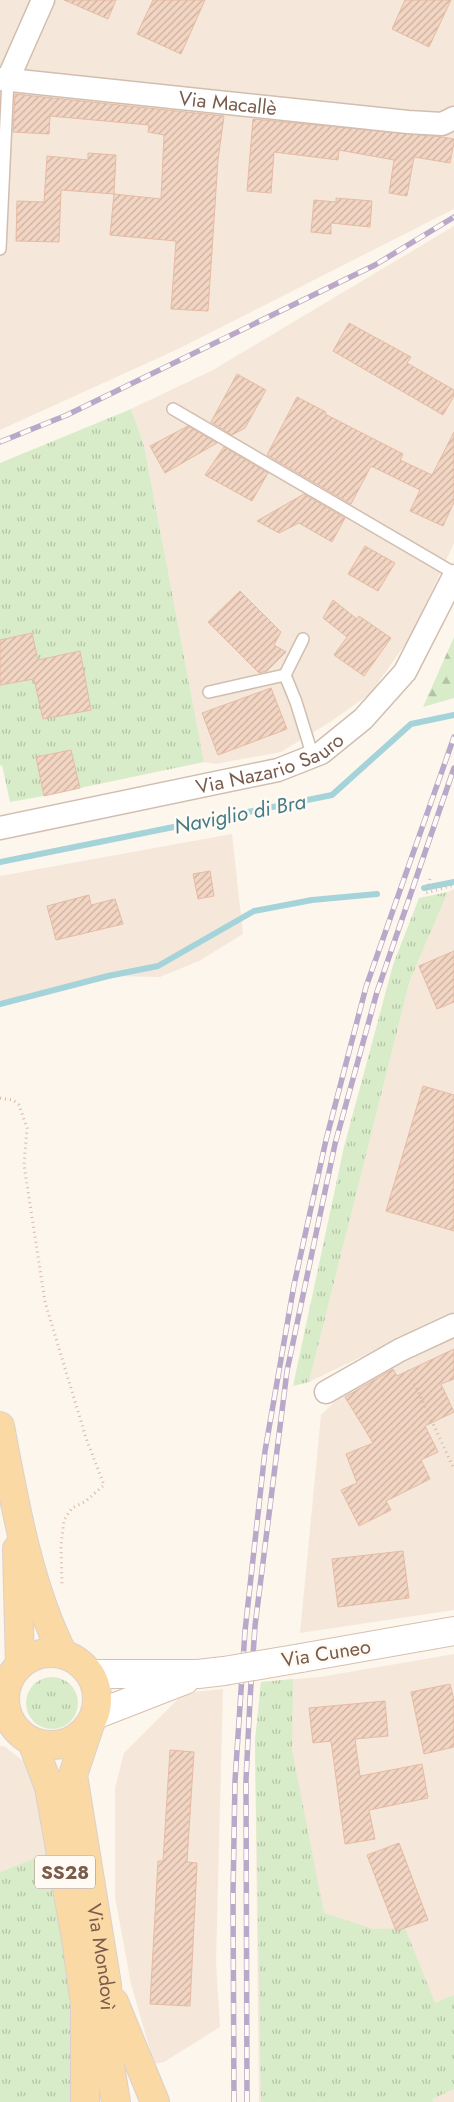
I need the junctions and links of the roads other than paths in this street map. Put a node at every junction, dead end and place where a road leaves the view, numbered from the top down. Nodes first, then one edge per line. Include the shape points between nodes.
1 (42, 0) edge
2 (4, 79) edge
3 (454, 118) edge
4 (0, 249) edge
5 (173, 409) dead end
6 (454, 575) edge
7 (303, 639) dead end
8 (285, 675) junction
9 (209, 692) dead end
10 (313, 757) junction
11 (0, 828) edge
12 (454, 1325) edge
13 (326, 1392) dead end
14 (0, 1426) edge
15 (16, 1507) junction
16 (454, 1631) edge
17 (63, 1654) junction
18 (211, 1672) junction
19 (91, 1674) junction
20 (10, 1675) edge
21 (92, 1721) junction
22 (6, 1723) edge
23 (32, 1742) junction
24 (107, 1985) junction
25 (85, 2004) junction
26 (110, 2066) junction
27 (84, 2102) edge
28 (116, 2102) edge
29 (155, 2102) edge

1 - 2 street
2 - 3 street, Via Macallè via 408,122 442,124
2 - 4 lane
5 - 6 lane
6 - 10 street, Via Nazario Sauro via 405,672 363,720
7 - 8 lane
8 - 9 lane
8 - 10 lane
10 - 11 street, Via Nazario Sauro via 278,770
12 - 13 street via 400,1350
14 - 15 main road
15 - 17 main road via 48,1624
15 - 20 main road
16 - 18 main road, Via Cuneo, bridge
17 - 19 main road via 74,1658
17 - 20 main road via 47,1653 33,1657
18 - 19 main road
18 - 21 main road
19 - 21 main road via 98,1701
20 - 22 main road via 5,1693
21 - 23 main road via 78,1738 63,1744 48,1746
21 - 24 main road, Via Mondovì / SS28 via 73,1775
22 - 23 main road
23 - 25 main road, Via Mondovì / SS28 via 49,1787
24 - 26 main road, Via Mondovì / SS28
24 - 29 main road
25 - 26 main road, SS28
25 - 27 main road
26 - 28 main road, Via Mondovì / SS28

